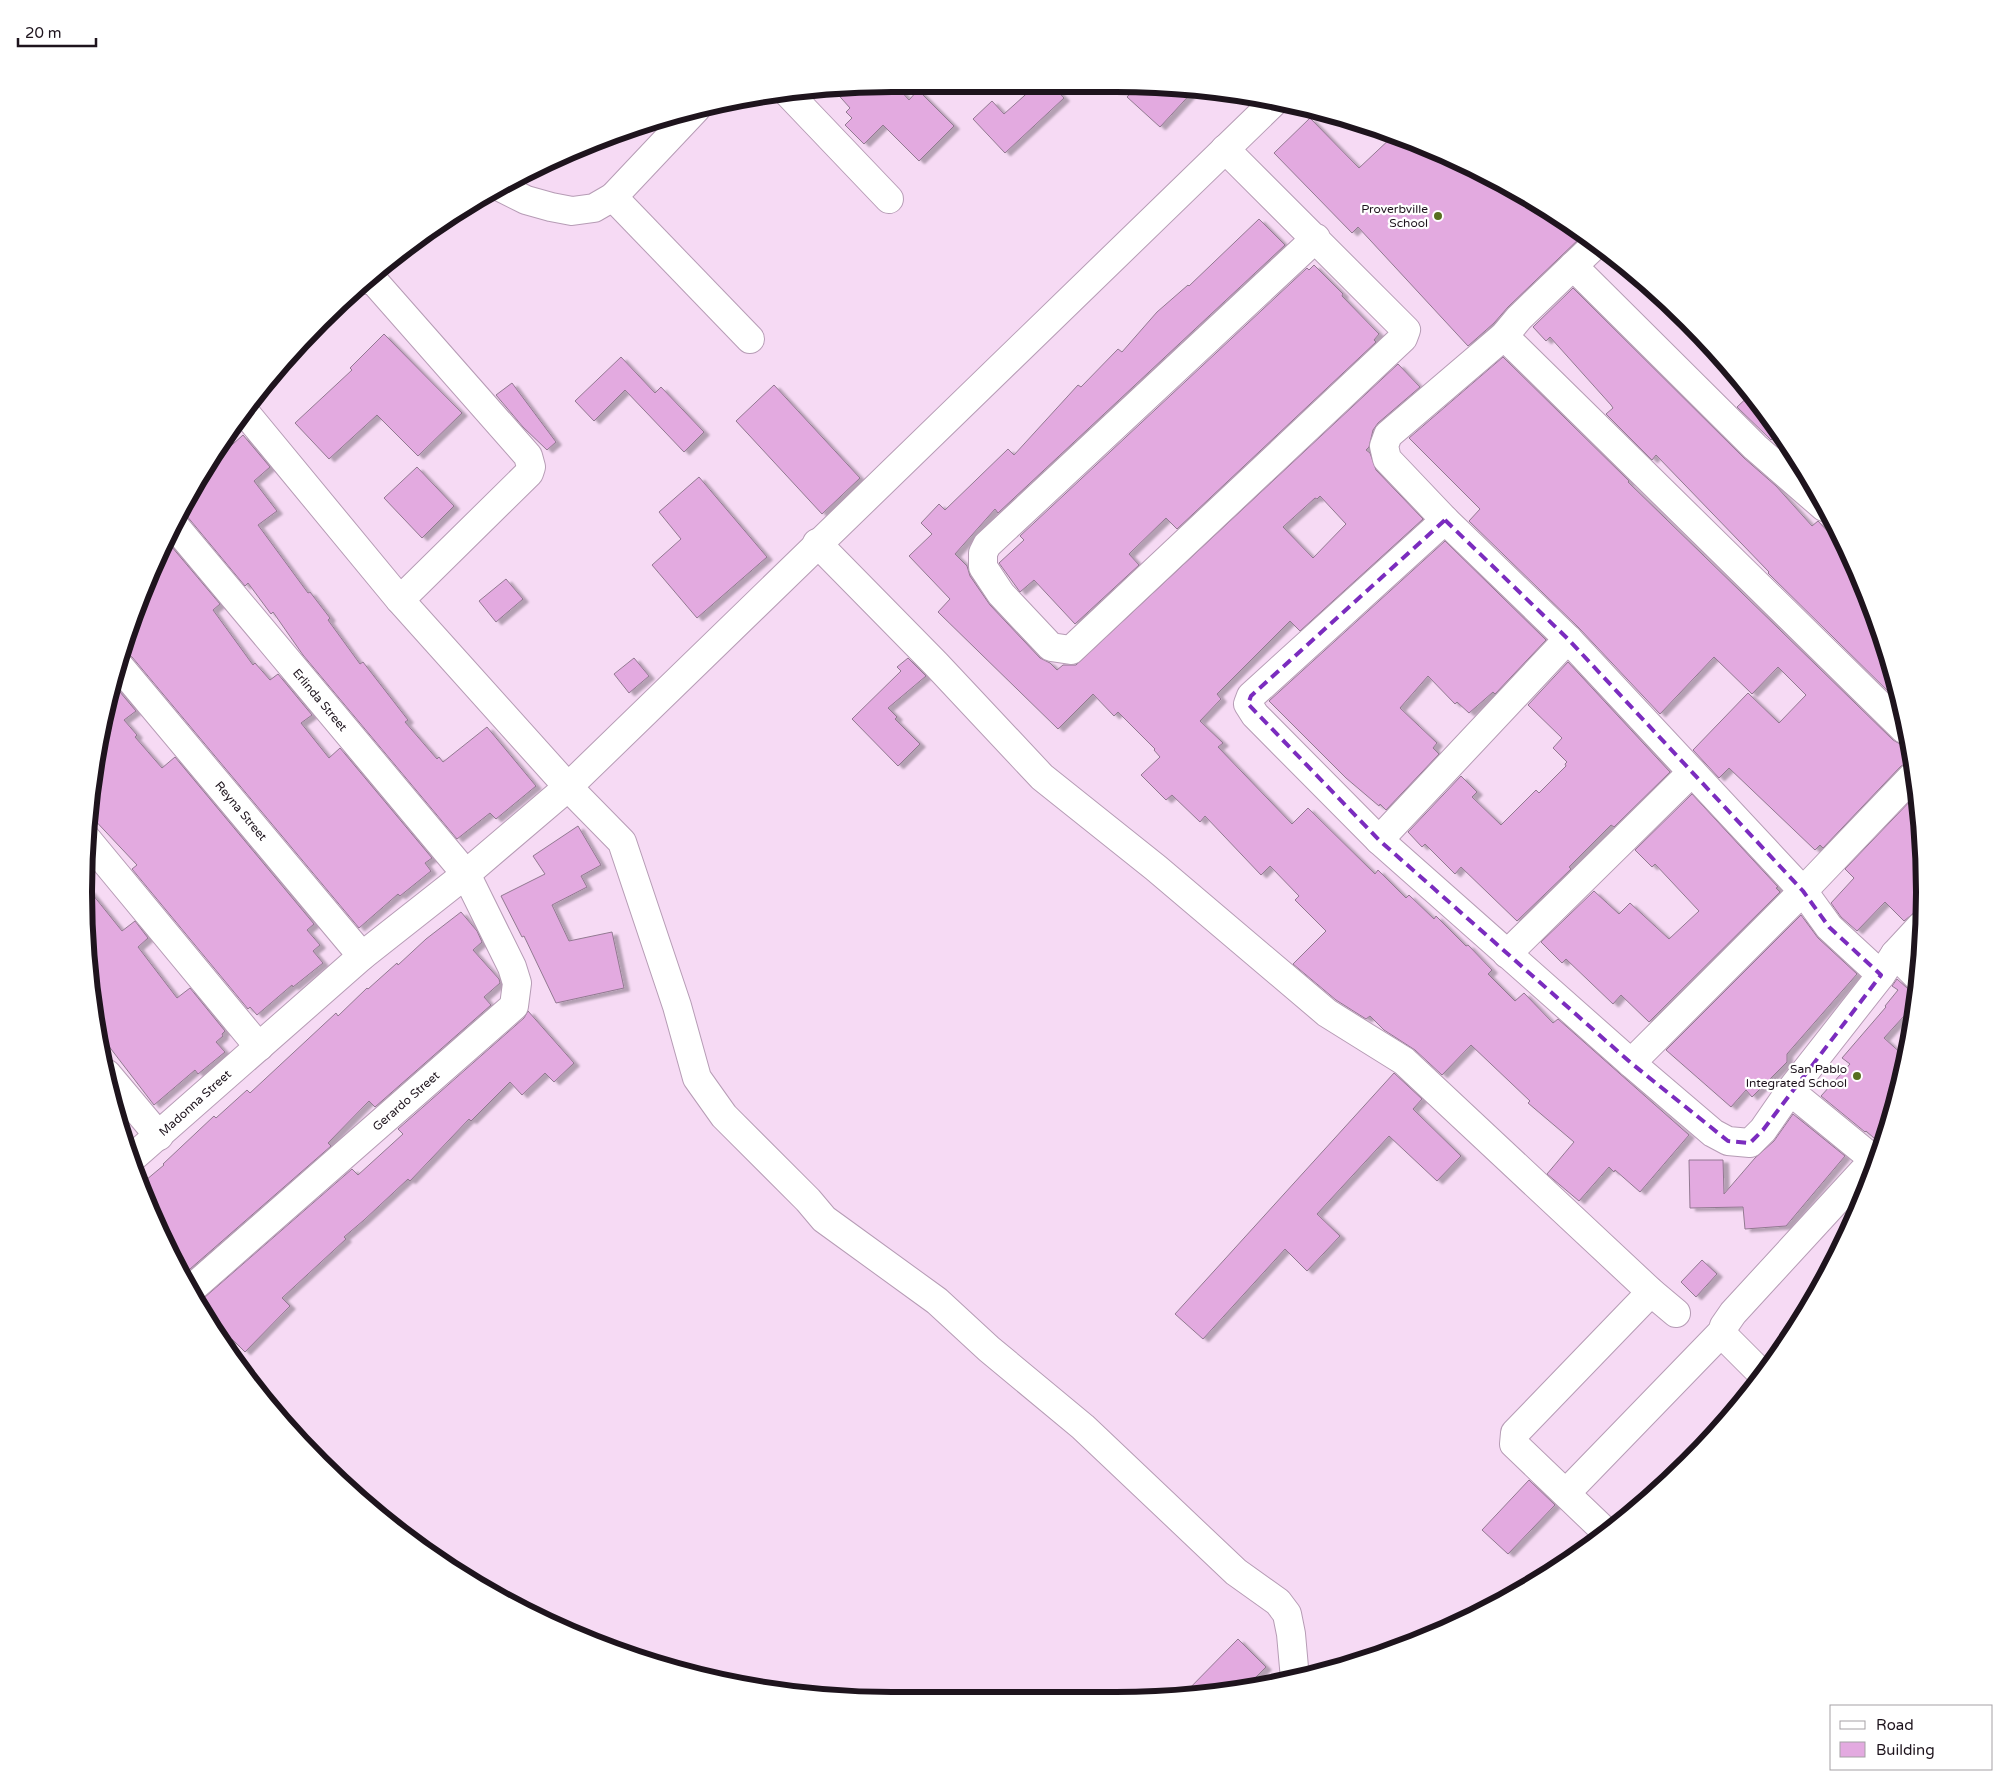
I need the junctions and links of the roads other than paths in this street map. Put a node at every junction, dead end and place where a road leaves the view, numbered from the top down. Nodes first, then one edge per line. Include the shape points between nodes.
1 (793, 98) edge
2 (1268, 107) edge
3 (686, 120) edge
4 (1225, 148) junction
5 (508, 191) edge
6 (613, 197) junction
7 (889, 198) dead end
8 (1316, 238) junction
9 (1591, 249) edge
10 (1574, 266) junction
11 (375, 283) edge
12 (1504, 336) junction
13 (750, 339) dead end
14 (249, 417) edge
15 (1808, 493) edge
16 (1444, 520) junction
17 (179, 531) edge
18 (817, 543) junction
19 (400, 600) junction
20 (1568, 639) junction
21 (124, 672) edge
22 (1897, 722) edge
23 (1692, 772) junction
24 (1908, 781) edge
25 (568, 787) junction
26 (1379, 840) junction
27 (94, 847) edge
28 (466, 874) junction
29 (1803, 891) junction
30 (1914, 933) edge
31 (1507, 954) junction
32 (362, 956) junction
33 (1888, 964) junction
34 (1911, 974) edge
35 (259, 1046) junction
36 (1632, 1064) junction
37 (117, 1085) edge
38 (1790, 1091) junction
39 (159, 1136) junction
40 (137, 1154) edge
41 (1868, 1163) edge
42 (1866, 1168) edge
43 (196, 1285) edge
44 (1651, 1292) junction
45 (1676, 1313) dead end
46 (1722, 1332) junction
47 (1758, 1370) edge
48 (1566, 1493) junction
49 (1602, 1528) edge
50 (1295, 1672) edge

1 - 7 street
2 - 4 street, Madonna Street
3 - 6 street
4 - 8 street
4 - 18 street, Madonna Street
5 - 6 street via 526,200 572,210 594,208
6 - 13 street
8 - 8 street via 987,545 983,553 983,567 1001,594 1051,647 1071,650 1402,338 1406,328
9 - 10 street
10 - 12 street via 1518,318
10 - 15 street via 1755,446
11 - 19 street via 528,456 531,467 529,473
12 - 16 street via 1392,431 1384,446 1387,459
12 - 22 street
14 - 19 street
16 - 20 street
16 - 26 street via 1251,696 1248,704 1255,715
17 - 28 street, Erlinda Street
18 - 25 street, Madonna Street
18 - 44 street via 1042,777 1156,868 1327,1013 1404,1061
19 - 25 street
20 - 23 street
20 - 26 street
21 - 32 street, Reyna Street
23 - 29 street
23 - 31 street
24 - 29 street
25 - 28 street, Madonna Street
25 - 50 street via 622,842 677,1006 697,1078 724,1116 824,1219 937,1301 1083,1427 1236,1572 1278,1602 1287,1614 1292,1634
26 - 31 street
27 - 35 street
28 - 32 street, Madonna Street
28 - 43 street, Gerardo Street via 512,967 517,983 514,1006
29 - 33 street via 1829,927
29 - 36 street
30 - 33 street
31 - 36 street
32 - 35 street, Madonna Street
33 - 34 street
33 - 38 street
35 - 39 street, Madonna Street
36 - 38 street via 1713,1133 1728,1141 1750,1143
37 - 39 street
38 - 41 street via 1866,1154
39 - 40 street, Madonna Street
42 - 46 street via 1733,1313
44 - 45 street
44 - 48 street via 1515,1433 1514,1444
46 - 47 street
46 - 48 street
48 - 49 street

